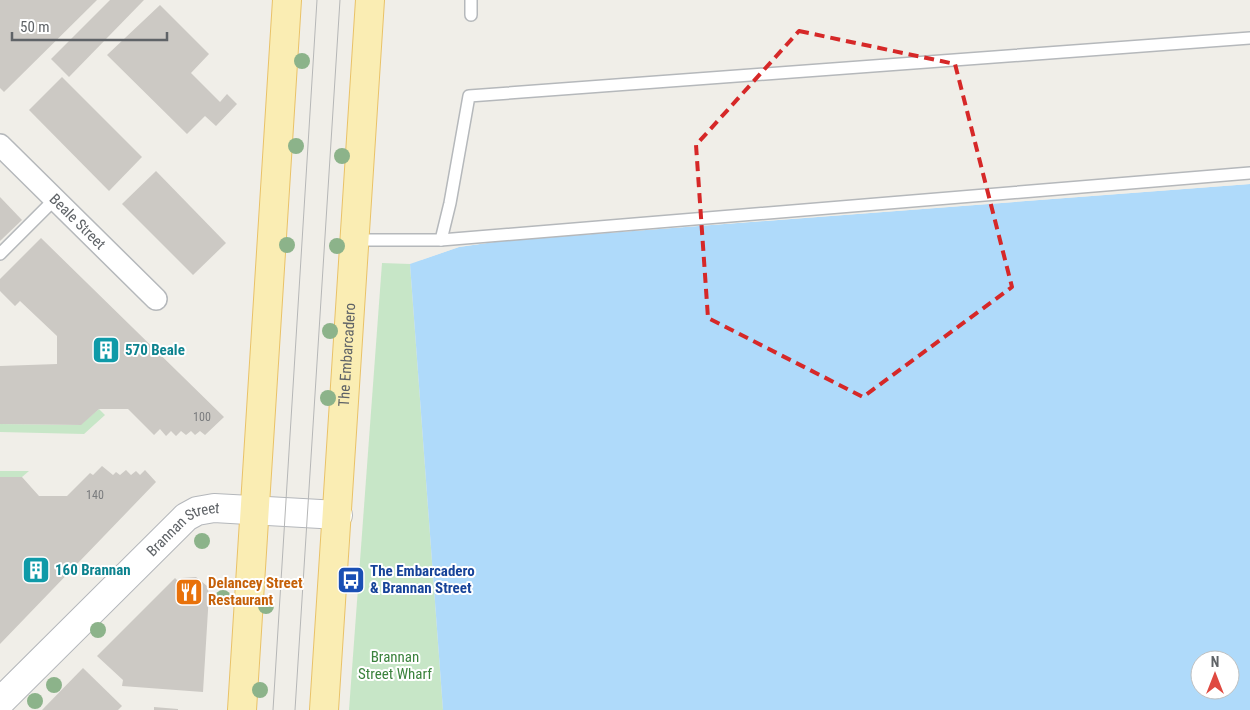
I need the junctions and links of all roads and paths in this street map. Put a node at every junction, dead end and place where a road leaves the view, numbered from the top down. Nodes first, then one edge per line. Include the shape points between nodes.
1 (287, 0) edge
2 (370, 0) edge
3 (471, 0) edge
4 (471, 15) dead end
5 (1250, 38) edge
6 (0, 145) edge
7 (1250, 173) edge
8 (55, 199) junction
9 (355, 240) junction
10 (441, 240) junction
11 (0, 254) edge
12 (156, 299) dead end
13 (255, 509) junction
14 (338, 515) junction
15 (0, 702) edge
16 (242, 710) edge
17 (324, 710) edge

1 - 13 main road
2 - 9 main road, The Embarcadero
3 - 4 lane
5 - 10 lane via 469,96
6 - 8 street, Beale Street
7 - 10 lane
8 - 11 lane
8 - 12 street, Beale Street
9 - 10 lane
9 - 14 main road, The Embarcadero
13 - 14 street, Brannan Street
13 - 15 street, Brannan Street via 209,508 186,517
13 - 16 main road
14 - 17 main road, The Embarcadero

